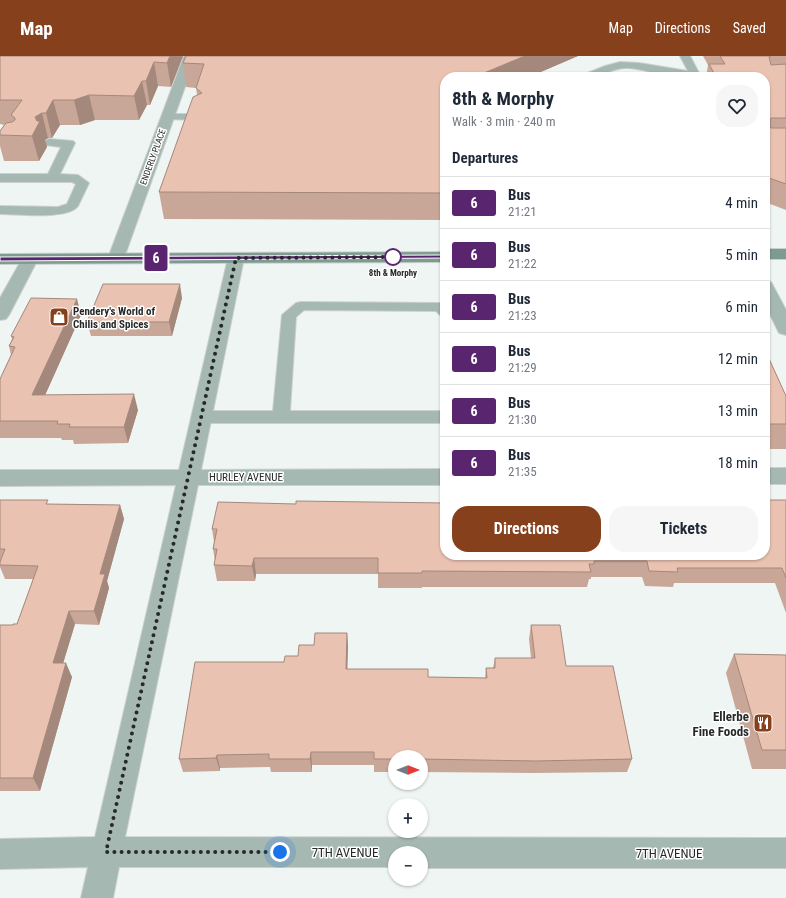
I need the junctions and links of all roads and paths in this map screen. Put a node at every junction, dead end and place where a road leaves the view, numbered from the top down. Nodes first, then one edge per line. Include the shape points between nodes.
1 (190, 56) edge
2 (628, 56) edge
3 (685, 56) edge
4 (618, 65) junction
5 (642, 66) junction
6 (600, 72) edge
7 (664, 72) edge
8 (677, 72) edge
9 (693, 72) edge
10 (168, 117) junction
11 (198, 117) edge
12 (49, 143) dead end
13 (0, 178) edge
14 (52, 178) junction
15 (0, 210) edge
16 (770, 254) edge
17 (786, 254) edge
18 (440, 257) edge
19 (116, 258) junction
20 (236, 258) junction
21 (0, 259) edge
22 (30, 259) junction
23 (770, 296) edge
24 (440, 307) edge
25 (0, 315) edge
26 (786, 329) edge
27 (281, 416) junction
28 (202, 417) junction
29 (440, 417) edge
30 (770, 476) edge
31 (786, 476) edge
32 (188, 477) junction
33 (440, 477) edge
34 (0, 478) edge
35 (106, 852) junction
36 (786, 853) edge
37 (0, 854) edge
38 (96, 898) edge

1 - 10 street, ENDERLY PLACE
2 - 4 lane via 622,56
3 - 9 lane
4 - 5 lane
4 - 6 lane
5 - 7 lane
5 - 8 lane
10 - 11 lane
10 - 19 street, ENDERLY PLACE
12 - 14 lane via 69,143
13 - 14 lane
14 - 15 lane via 74,178 83,182 72,206 60,211
16 - 17 main road
18 - 20 main road
19 - 20 main road
19 - 22 main road
20 - 28 street
21 - 22 main road
22 - 25 street
23 - 26 street
24 - 27 lane via 301,306 290,314
27 - 28 lane
27 - 29 lane
28 - 32 street
30 - 31 street
32 - 33 street, HURLEY AVENUE
32 - 34 street, HURLEY AVENUE
32 - 35 street
35 - 36 street, 7TH AVENUE
35 - 37 street, 7TH AVENUE
35 - 38 street

